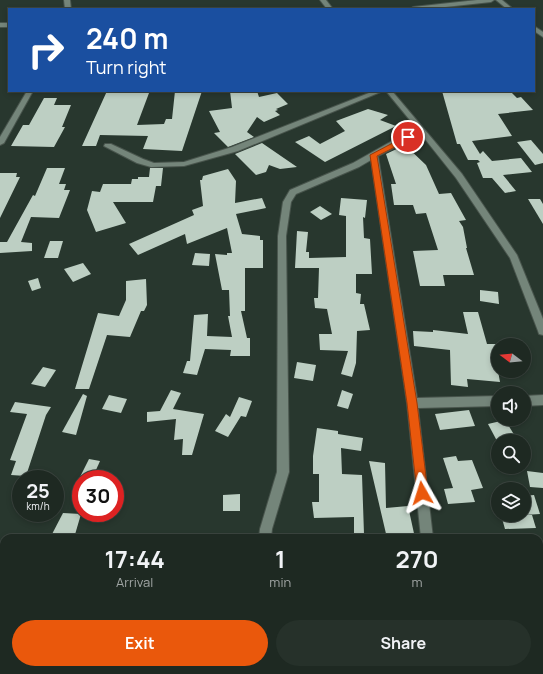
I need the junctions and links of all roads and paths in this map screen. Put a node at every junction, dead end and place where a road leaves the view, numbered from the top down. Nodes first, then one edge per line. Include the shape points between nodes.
1 (323, 0) edge
2 (491, 0) edge
3 (499, 0) edge
4 (329, 8) edge
5 (422, 8) edge
6 (509, 8) edge
7 (535, 29) edge
8 (543, 35) edge
9 (29, 92) edge
10 (378, 92) edge
11 (391, 92) edge
12 (422, 131) junction
13 (0, 143) edge
14 (108, 146) dead end
15 (374, 155) junction
16 (543, 331) edge
17 (531, 400) edge
18 (543, 400) edge
19 (491, 401) edge
20 (412, 403) junction
21 (265, 534) edge
22 (427, 534) edge

1 - 4 street
2 - 5 street
3 - 6 street
7 - 8 street
9 - 13 street
10 - 14 street via 254,142 191,162 154,165
11 - 12 street
12 - 15 street
12 - 16 street via 459,176 514,257
15 - 20 street
15 - 21 street via 293,192 287,202 282,236 283,472
17 - 18 street
19 - 20 street
20 - 22 street

